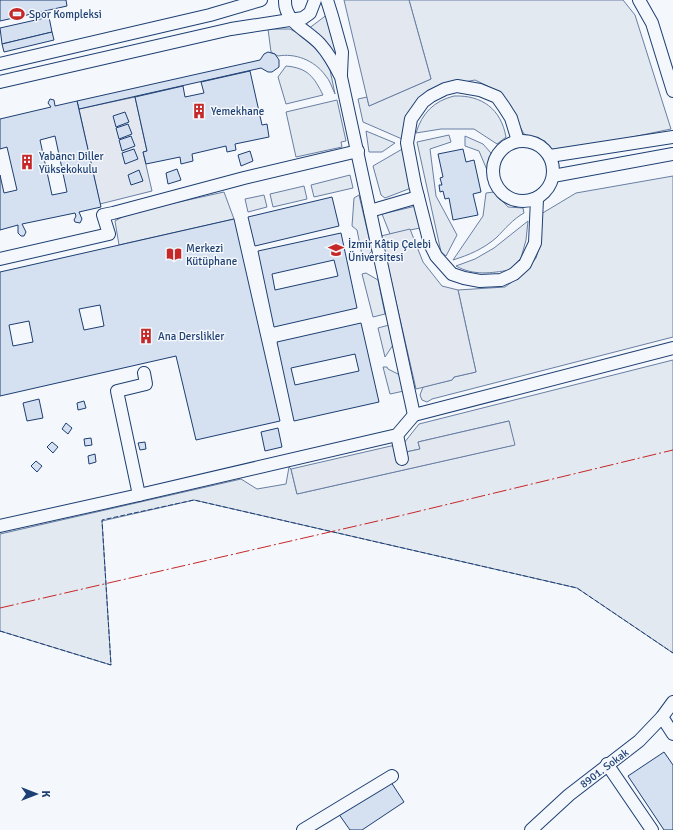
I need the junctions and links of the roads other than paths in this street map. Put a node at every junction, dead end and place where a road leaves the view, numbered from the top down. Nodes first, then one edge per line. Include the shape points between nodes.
1 (261, 0) edge
2 (285, 0) edge
3 (315, 0) edge
4 (326, 0) edge
5 (639, 0) edge
6 (292, 20) junction
7 (0, 64) edge
8 (342, 77) junction
9 (0, 82) edge
10 (673, 91) edge
11 (673, 137) edge
12 (518, 141) junction
13 (358, 151) junction
14 (673, 154) edge
15 (550, 156) junction
16 (553, 176) junction
17 (418, 197) junction
18 (537, 198) junction
19 (370, 211) junction
20 (0, 259) edge
21 (673, 348) edge
22 (144, 373) dead end
23 (414, 415) junction
24 (397, 435) junction
25 (402, 459) dead end
26 (139, 495) junction
27 (0, 526) edge
28 (673, 702) edge
29 (662, 717) junction
30 (673, 734) edge
31 (608, 764) junction
32 (392, 776) dead end
33 (303, 830) edge
34 (531, 830) edge
35 (652, 830) edge

1 - 7 street via 210,16
2 - 6 street via 284,7
3 - 6 street via 310,13 303,18
4 - 8 street via 342,52
5 - 10 street via 652,23
6 - 8 street via 319,42 331,56
6 - 9 street via 231,29
8 - 13 street
11 - 15 street
12 - 15 street via 536,143
12 - 17 street via 511,118 497,97 480,90 457,86 431,96 423,102 411,119 407,143
12 - 18 street via 508,144 500,151 492,170 494,180 499,190 516,201
13 - 19 street
13 - 20 street via 103,215 109,234
14 - 16 street
15 - 16 street
16 - 18 street via 548,189
17 - 18 street via 430,244 436,256 452,274 480,281 501,280 514,274 525,264 535,243
17 - 19 street
19 - 23 street
21 - 23 street
22 - 26 street via 146,384 117,391
23 - 24 street
24 - 25 street
24 - 26 street
26 - 27 street
28 - 29 street, 8901. Sokak
29 - 30 street
29 - 31 street, 8901. Sokak via 639,741
31 - 34 street, 8901. Sokak via 569,794
31 - 35 street
32 - 33 street

